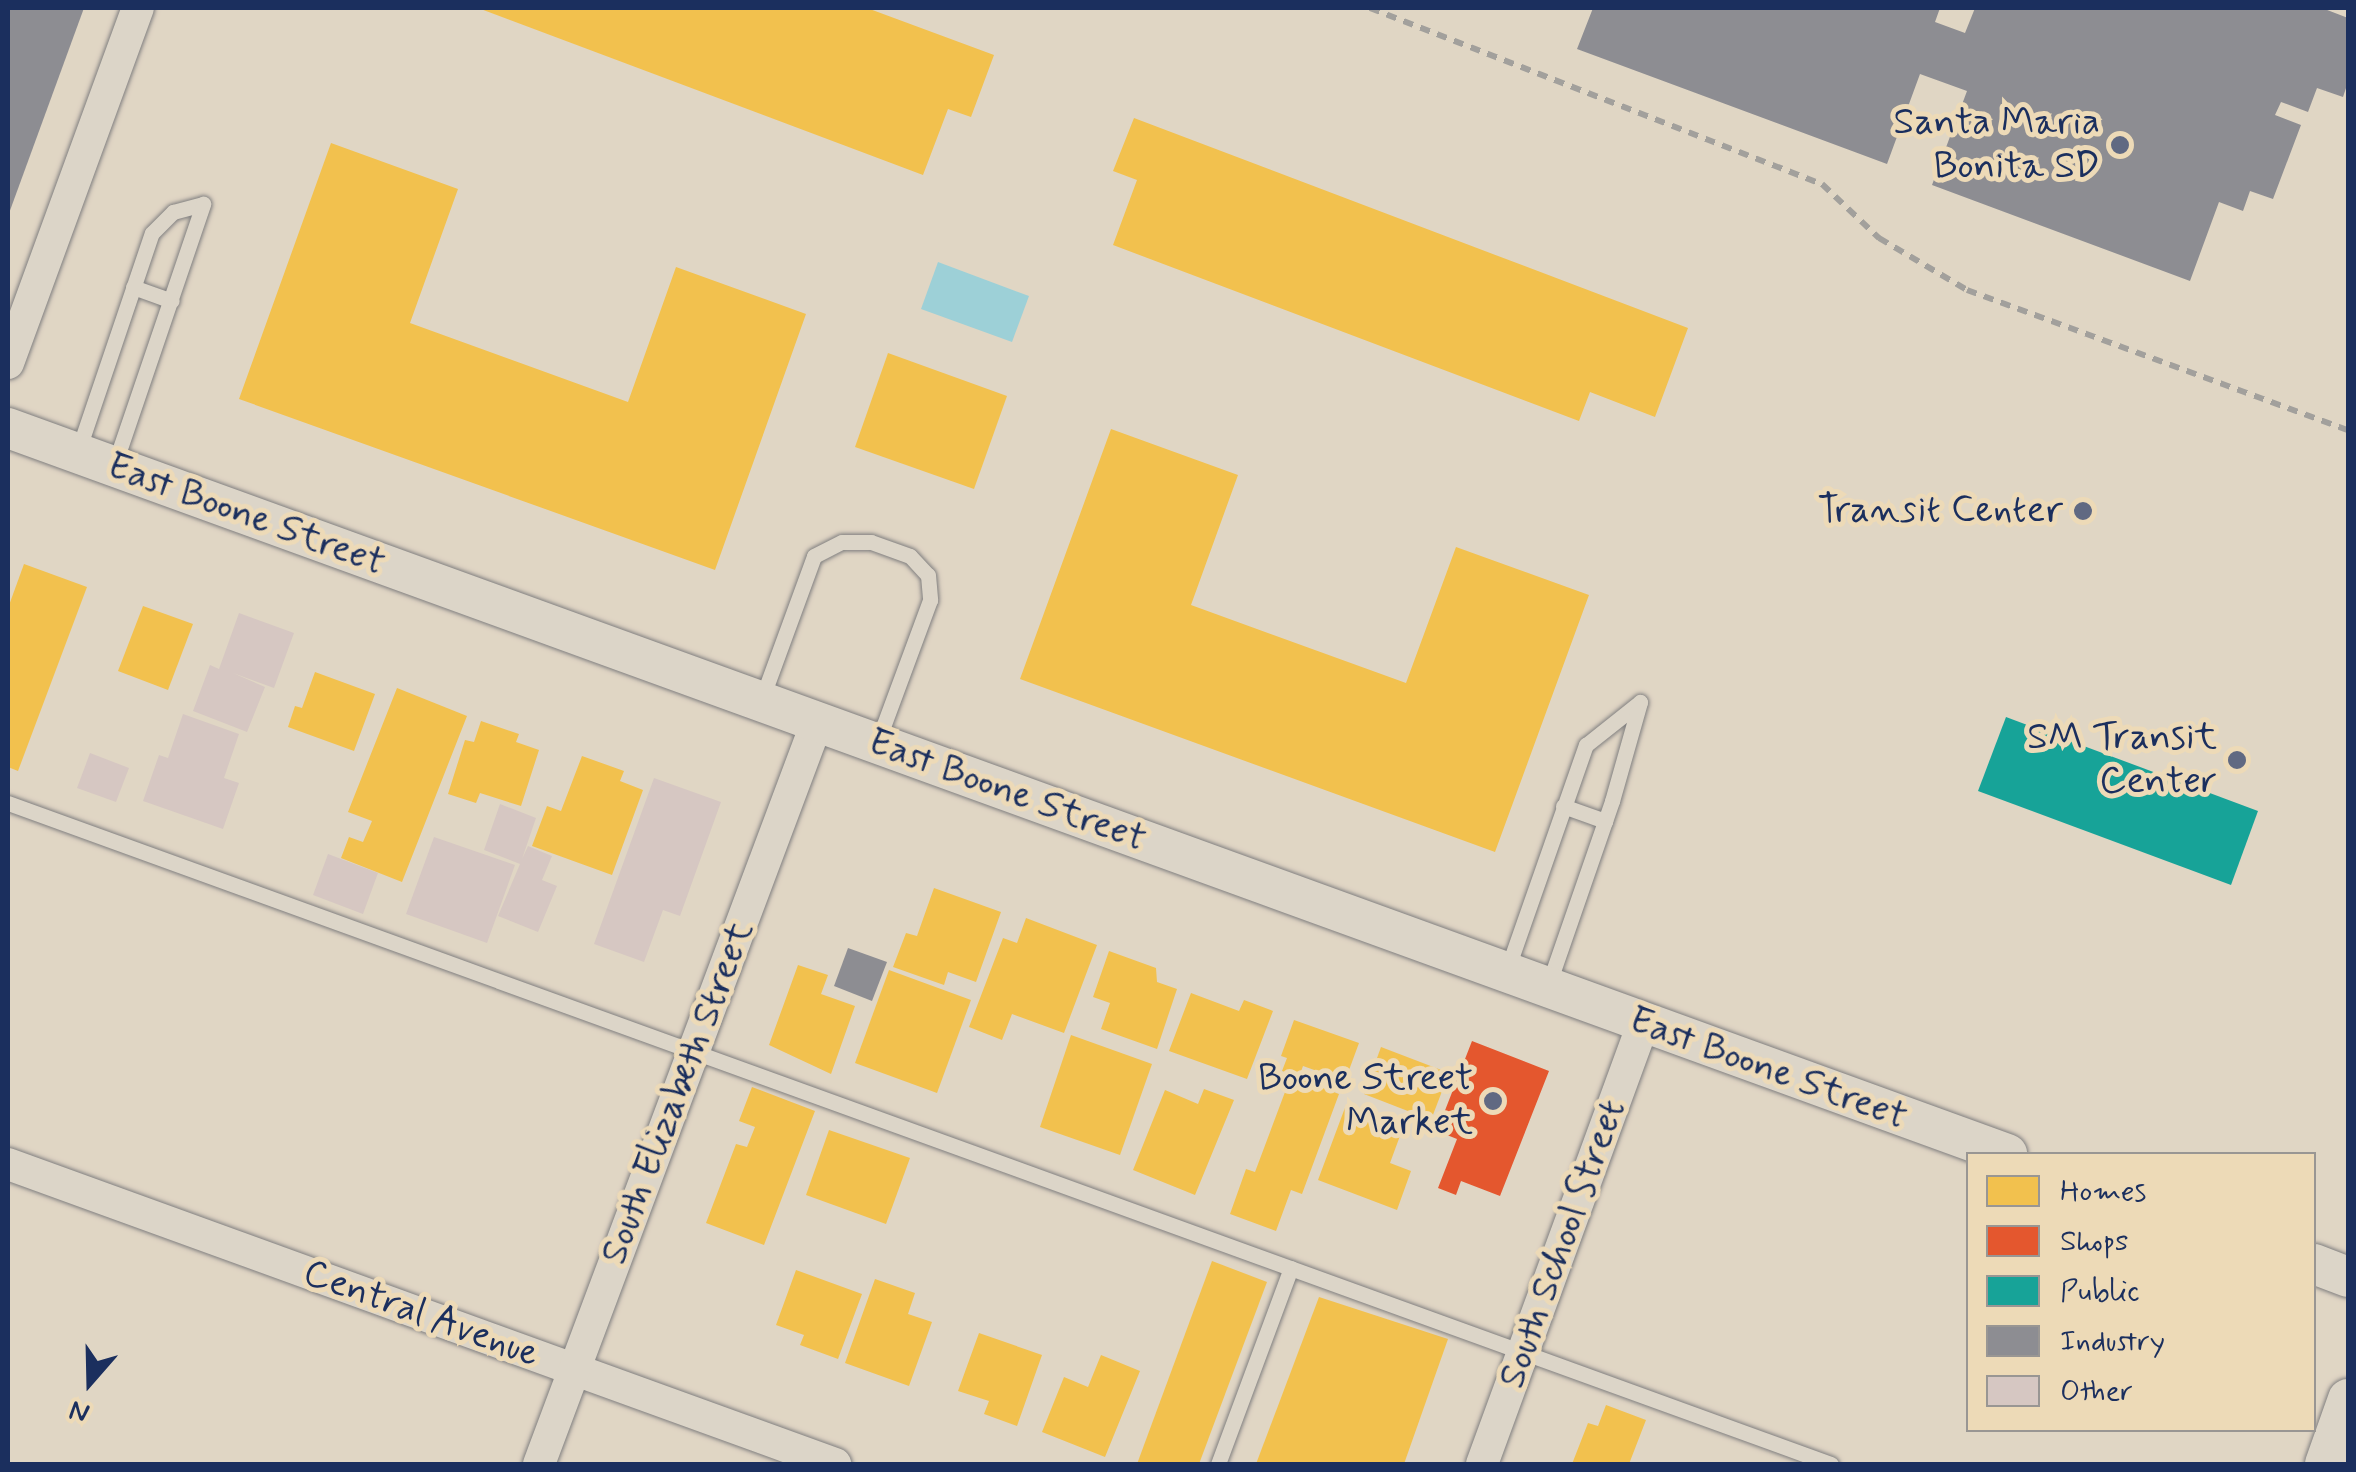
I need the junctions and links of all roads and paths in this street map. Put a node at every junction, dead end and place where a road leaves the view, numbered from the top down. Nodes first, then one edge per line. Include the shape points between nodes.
1 (138, 8) edge
2 (1370, 8) edge
3 (133, 287) junction
4 (172, 301) junction
5 (8, 363) edge
6 (8, 428) edge
7 (2348, 430) edge
8 (95, 460) junction
9 (761, 701) junction
10 (817, 722) junction
11 (877, 744) junction
12 (8, 803) edge
13 (1564, 806) junction
14 (1605, 821) junction
15 (1506, 974) junction
16 (1547, 988) junction
17 (1644, 1024) junction
18 (694, 1052) junction
19 (2001, 1152) edge
20 (8, 1164) edge
21 (2316, 1265) edge
22 (1290, 1268) junction
23 (2348, 1277) edge
24 (1524, 1353) junction
25 (575, 1370) junction
26 (2348, 1399) edge
27 (540, 1464) edge
28 (835, 1464) edge
29 (1218, 1464) edge
30 (1482, 1464) edge
31 (1832, 1464) edge
32 (2326, 1464) edge

1 - 5 street
2 - 7 path via 1822,184 1880,238 1967,290
3 - 4 lane
3 - 4 lane via 152,233 173,212 203,204
3 - 8 lane
4 - 8 lane
6 - 8 street, East Boone Street
8 - 9 street, East Boone Street
9 - 10 street, East Boone Street
9 - 11 lane via 814,556 842,542 897,551 928,575 930,600
10 - 11 street, East Boone Street
10 - 18 street, South Elizabeth Street
11 - 15 street, East Boone Street
12 - 18 lane
13 - 14 lane
13 - 14 lane via 1586,745 1640,702
13 - 15 lane
14 - 16 lane
15 - 16 street, East Boone Street
16 - 17 street, East Boone Street
17 - 19 street, East Boone Street
17 - 24 street, South School Street
18 - 22 lane
18 - 25 street, South Elizabeth Street
20 - 25 street, Central Avenue
21 - 23 street
22 - 24 lane
22 - 29 lane
24 - 30 street, South School Street
24 - 31 lane
25 - 27 street, South Elizabeth Street
25 - 28 street, Central Avenue
26 - 32 street

